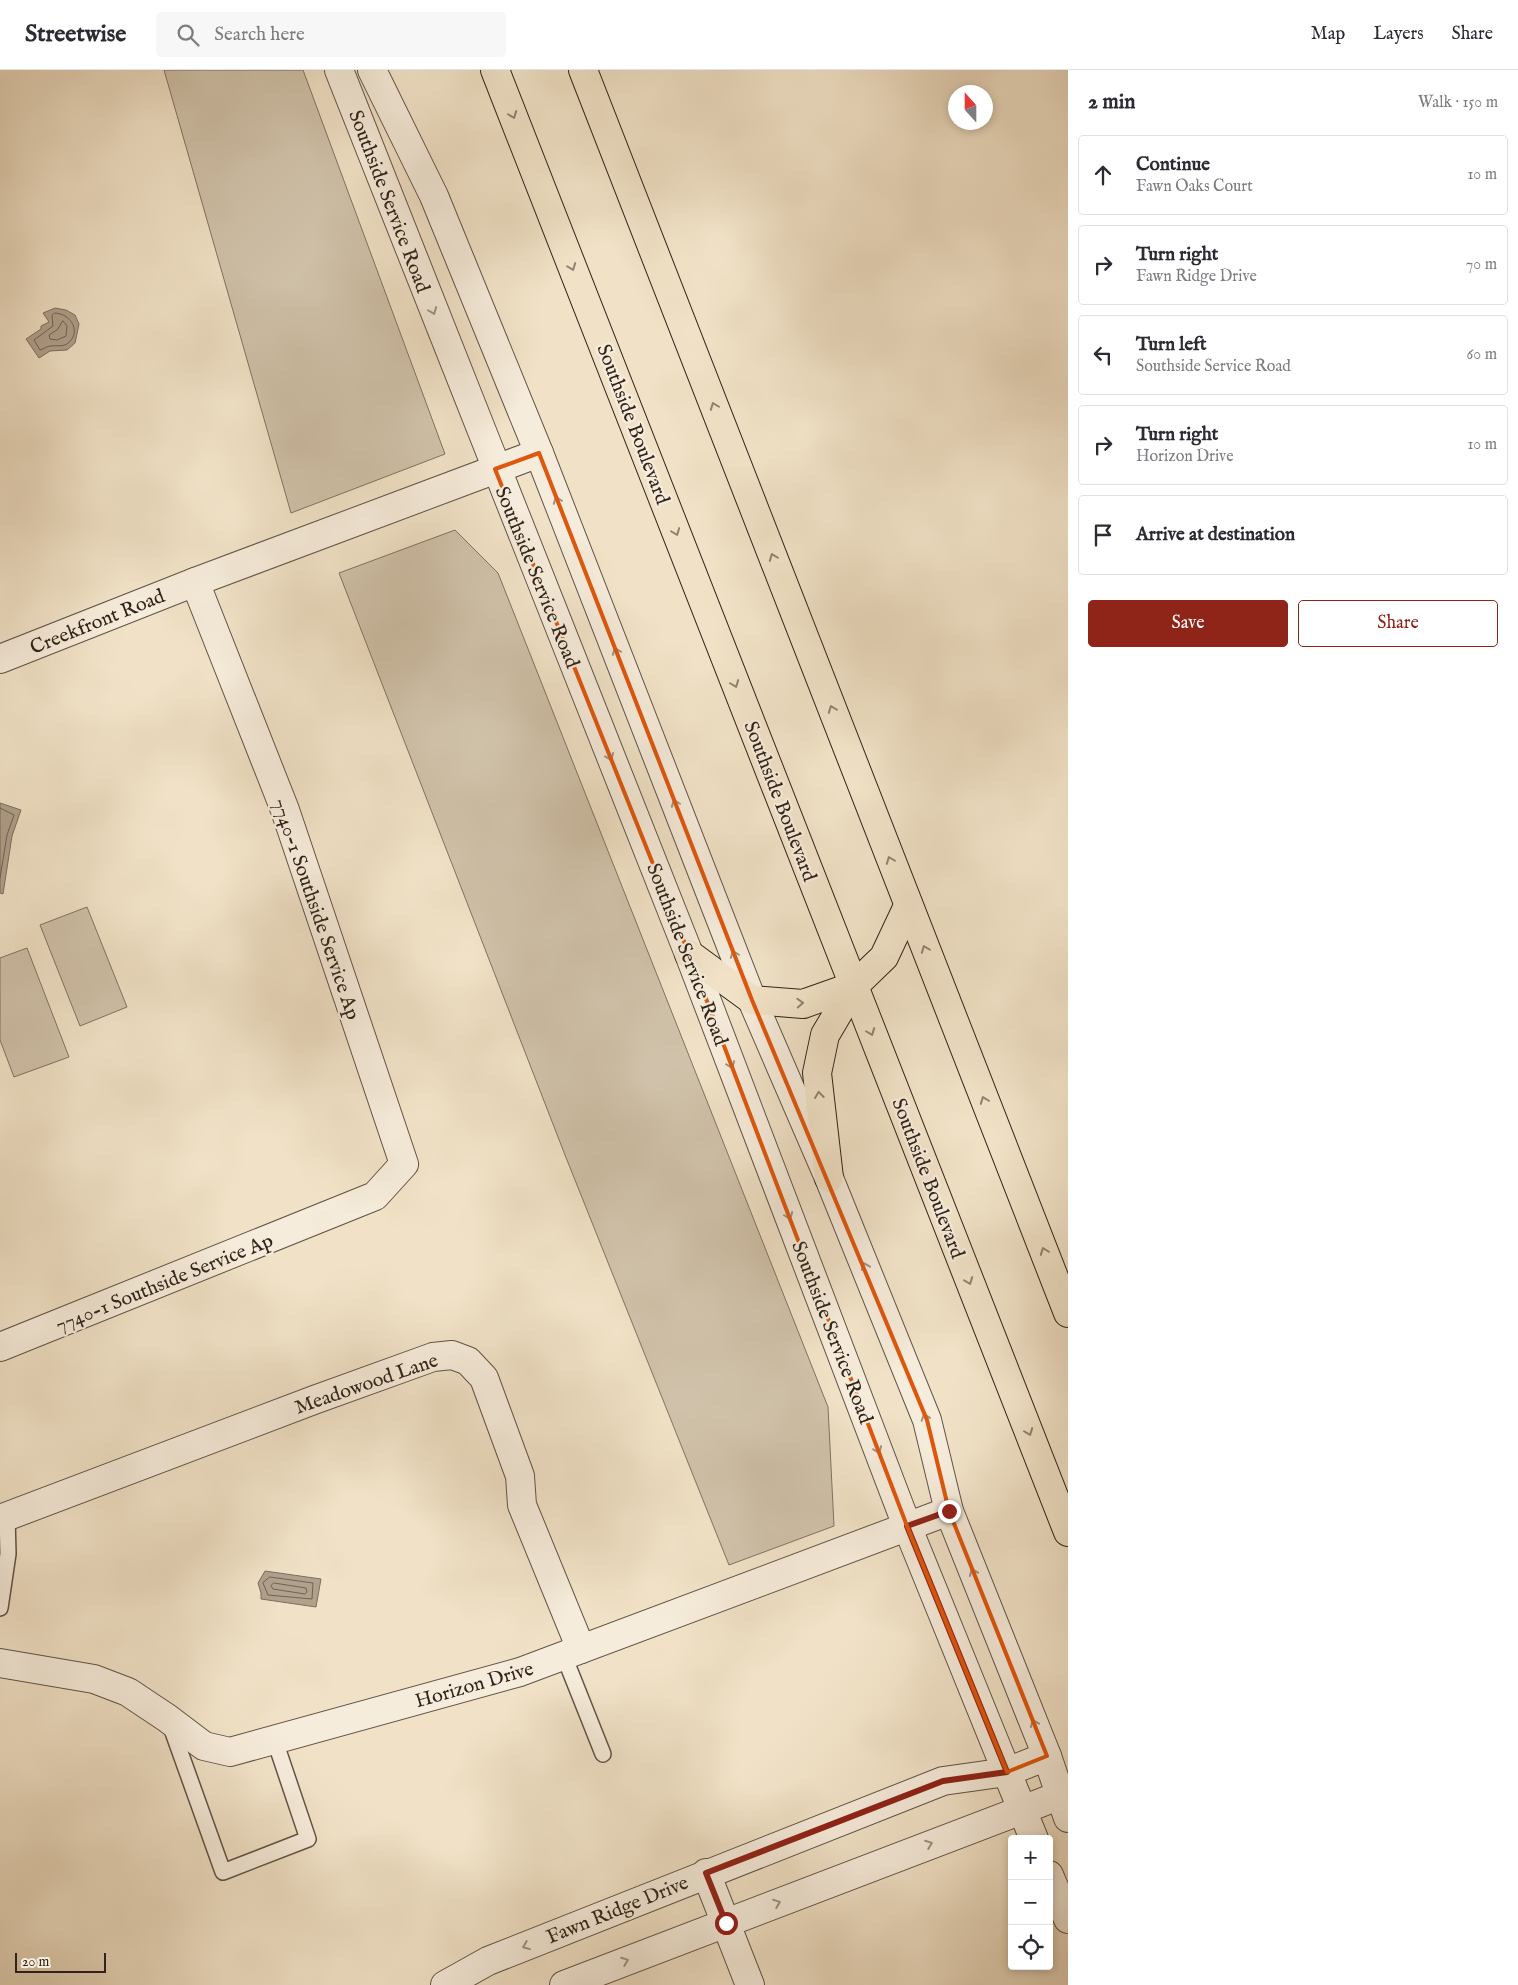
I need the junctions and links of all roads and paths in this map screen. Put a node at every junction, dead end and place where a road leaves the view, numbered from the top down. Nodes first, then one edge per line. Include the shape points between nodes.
1 (339, 70) edge
2 (372, 70) edge
3 (496, 70) edge
4 (583, 70) edge
5 (539, 453) junction
6 (495, 469) junction
7 (195, 582) junction
8 (0, 660) edge
9 (908, 906) junction
10 (689, 954) junction
11 (854, 986) junction
12 (752, 1000) junction
13 (829, 1178) junction
14 (1068, 1313) edge
15 (0, 1347) edge
16 (949, 1511) junction
17 (4, 1517) edge
18 (907, 1526) junction
19 (1068, 1532) edge
20 (0, 1608) edge
21 (573, 1652) junction
22 (0, 1663) edge
23 (167, 1718) junction
24 (275, 1741) junction
25 (603, 1754) dead end
26 (1047, 1756) junction
27 (1007, 1772) junction
28 (1064, 1806) edge
29 (1021, 1808) junction
30 (1032, 1835) edge
31 (706, 1873) junction
32 (1052, 1880) edge
33 (1068, 1919) edge
34 (726, 1923) junction
35 (445, 1985) edge
36 (564, 1985) edge
37 (750, 1985) edge

1 -> 6 street, Southside Service Road
2 - 5 street, Southside Service Road via 434,196
3 -> 11 highway, Southside Boulevard
9 -> 4 highway
5 - 6 street
12 -> 5 street, Southside Service Road
6 - 7 street
6 -> 10 street, Southside Service Road
7 - 8 street, Creekfront Road
7 - 15 street, 7740-1 Southside Service Ap via 285,810 404,1164 375,1196
9 - 11 highway via 884,957
14 -> 9 highway
10 - 12 highway
10 -> 18 street, Southside Service Road
12 -> 11 highway via 803,1004
13 -> 11 highway via 817,1073 825,1035
11 -> 19 highway, Southside Boulevard
12 - 13 street, Southside Service Road
16 -> 13 street, Southside Service Road via 927,1420
16 - 18 street, Horizon Drive
26 -> 16 street, Southside Service Road
17 - 20 lane via 8,1554
17 - 21 street, Meadowood Lane via 323,1396 433,1357 452,1355 468,1361 484,1378 520,1476 522,1505
18 - 21 street, Horizon Drive
18 - 27 street, Southside Service Road
21 - 24 street, Horizon Drive via 520,1672
21 - 25 lane
22 - 23 street, Horizon Drive via 94,1678 128,1692
23 - 24 street, Horizon Drive via 204,1746 230,1752
23 - 24 lane via 223,1872 308,1839
26 - 27 street, Fawn Ridge Drive
26 - 28 street, Southside Service Road
27 - 29 street, Southside Service Road
27 - 31 street, Fawn Ridge Drive via 943,1781
28 - 29 street
29 - 30 street, Southside Service Road
34 -> 29 street
31 - 34 street
31 -> 35 street, Fawn Ridge Drive via 488,1961
32 - 33 street
36 -> 34 street
34 - 37 street

